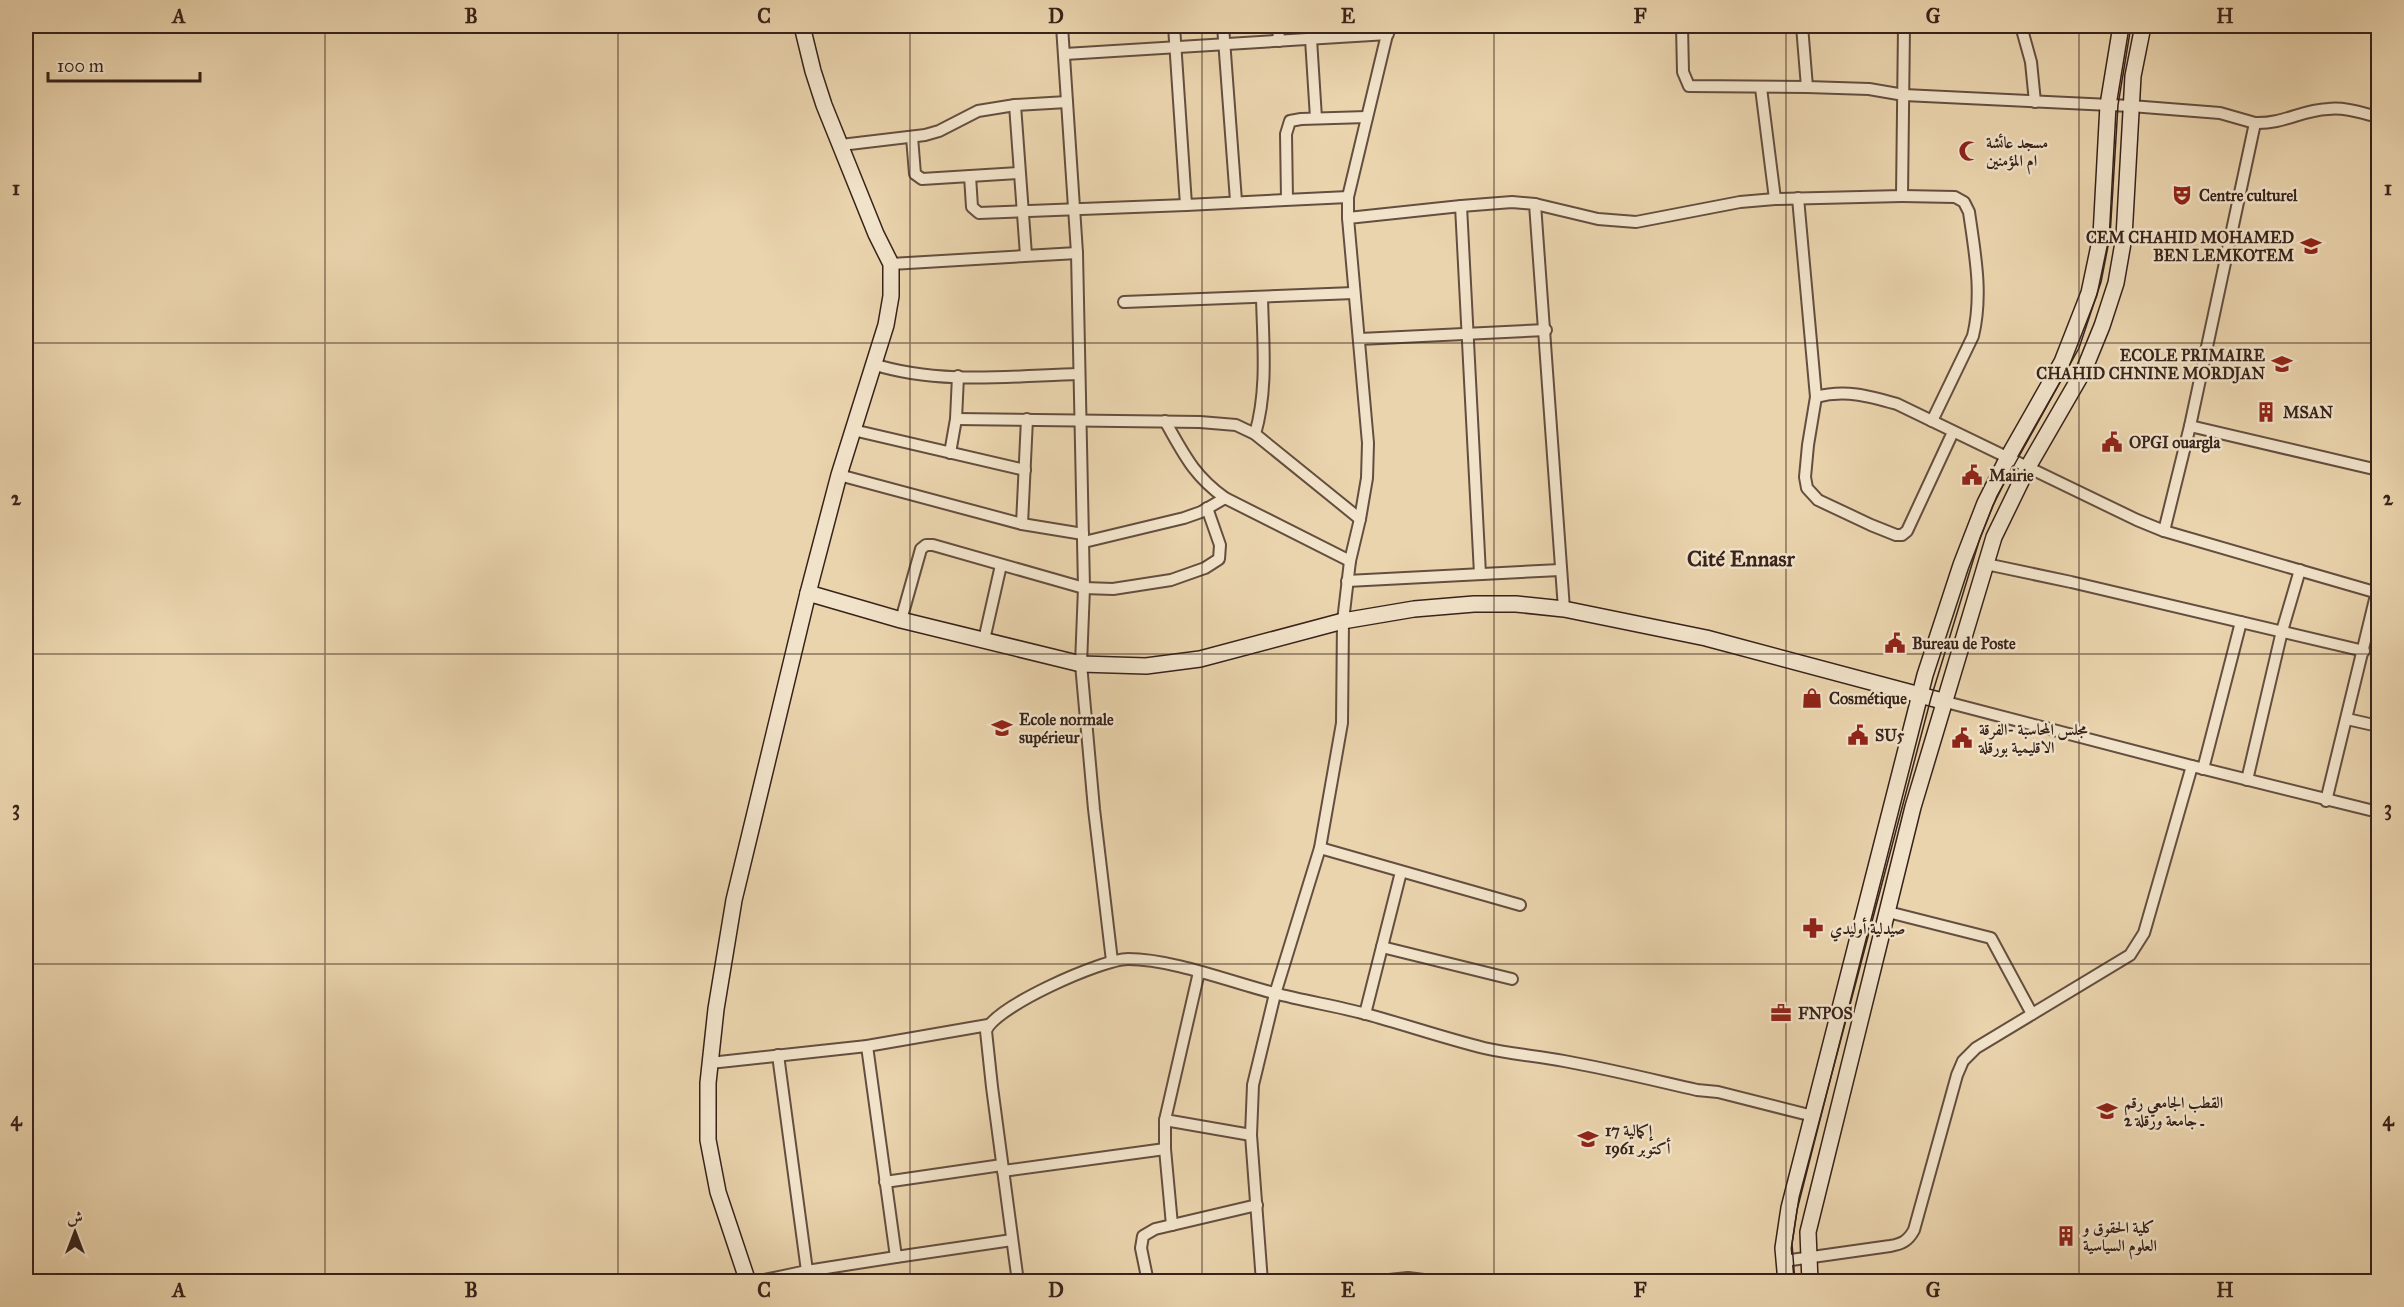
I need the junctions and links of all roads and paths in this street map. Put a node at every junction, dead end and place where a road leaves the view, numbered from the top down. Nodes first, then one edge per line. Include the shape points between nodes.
1 (802, 26) edge
2 (1062, 26) edge
3 (1174, 26) edge
4 (1223, 26) edge
5 (1278, 26) edge
6 (1340, 26) edge
7 (1682, 26) edge
8 (1802, 26) edge
9 (1904, 26) edge
10 (2021, 26) edge
11 (2121, 26) edge
12 (2143, 26) edge
13 (1388, 30) edge
14 (1342, 38) junction
15 (1311, 39) junction
16 (1279, 41) junction
17 (1224, 44) junction
18 (1174, 46) junction
19 (1065, 54) junction
20 (1807, 87) junction
21 (1761, 88) junction
22 (1904, 95) junction
23 (1067, 102) junction
24 (2035, 102) junction
25 (1015, 105) junction
26 (2108, 105) junction
27 (2131, 106) junction
28 (1367, 117) junction
29 (2379, 117) edge
30 (1316, 118) junction
31 (2254, 123) junction
32 (912, 137) junction
33 (840, 145) junction
34 (1019, 173) junction
35 (970, 176) junction
36 (1902, 196) junction
37 (1348, 197) junction
38 (1798, 198) junction
39 (1775, 199) junction
40 (1287, 200) junction
41 (1236, 201) junction
42 (1535, 204) junction
43 (1186, 205) junction
44 (1461, 206) junction
45 (1075, 211) junction
46 (1022, 213) junction
47 (1348, 218) junction
48 (1077, 253) junction
49 (1026, 255) junction
50 (891, 264) junction
51 (1354, 293) junction
52 (1262, 297) junction
53 (1124, 302) dead end
54 (1545, 330) junction
55 (1467, 334) junction
56 (1360, 339) junction
57 (873, 364) junction
58 (1079, 374) junction
59 (958, 376) junction
60 (1816, 397) junction
61 (956, 419) junction
62 (1027, 419) junction
63 (1080, 420) junction
64 (1932, 421) junction
65 (1165, 422) junction
66 (2190, 426) junction
67 (853, 430) junction
68 (1953, 432) junction
69 (1254, 434) junction
70 (950, 453) junction
71 (2007, 459) junction
72 (2028, 467) junction
73 (1025, 470) junction
74 (2379, 470) edge
75 (839, 475) junction
76 (1224, 498) junction
77 (1208, 508) junction
78 (1360, 519) junction
79 (1022, 524) junction
80 (2164, 531) junction
81 (1083, 538) junction
82 (1350, 561) junction
83 (1986, 564) junction
84 (1001, 565) junction
85 (1560, 570) junction
86 (2300, 570) junction
87 (1480, 574) junction
88 (1347, 581) junction
89 (1084, 588) junction
90 (2378, 591) edge
91 (808, 593) junction
92 (1564, 609) junction
93 (902, 620) junction
94 (1343, 621) junction
95 (2241, 622) junction
96 (2282, 631) junction
97 (984, 640) junction
98 (2364, 651) junction
99 (1081, 664) junction
100 (1920, 695) junction
101 (1946, 702) junction
102 (2347, 718) junction
103 (2379, 726) edge
104 (2198, 767) junction
105 (2247, 780) junction
106 (2326, 801) junction
107 (2379, 812) edge
108 (1320, 848) junction
109 (1401, 872) junction
110 (1520, 905) dead end
111 (1888, 912) junction
112 (1382, 947) junction
113 (1112, 961) junction
114 (1199, 972) junction
115 (1512, 979) dead end
116 (1275, 994) junction
117 (1365, 1014) junction
118 (2032, 1014) junction
119 (988, 1024) junction
120 (867, 1046) junction
121 (778, 1055) junction
122 (710, 1063) junction
123 (1813, 1116) junction
124 (1165, 1120) junction
125 (1251, 1135) junction
126 (1165, 1149) junction
127 (1003, 1168) junction
128 (885, 1182) junction
129 (1257, 1205) junction
130 (1172, 1225) junction
131 (1012, 1240) junction
132 (896, 1257) junction
133 (1808, 1258) junction
134 (1784, 1261) junction
135 (807, 1271) junction
136 (748, 1281) edge
137 (755, 1281) edge
138 (1018, 1281) edge
139 (1148, 1281) edge
140 (1262, 1281) edge
141 (1370, 1281) edge
142 (1440, 1281) edge
143 (1786, 1281) edge
144 (1810, 1281) edge

1 - 33 street via 813,71
2 - 19 street
3 - 18 street
4 - 17 street
5 - 16 street
6 - 14 street
7 - 21 street via 1687,84
8 - 20 street
9 - 22 street
10 - 24 street via 2031,62
11 - 26 street
12 - 27 street
13 - 14 street
13 - 28 street
14 - 15 street
15 - 16 street
15 - 30 street
16 - 17 street
17 - 18 street
17 - 41 street
18 - 19 street
18 - 43 street
19 - 23 street
20 - 21 street
20 - 22 street via 1869,89
21 - 39 street
22 - 24 street
22 - 36 street
23 - 25 street
23 - 45 street
24 - 26 street
25 - 32 street via 978,111 939,131
25 - 34 street
26 - 27 street
26 - 71 street via 2101,236 2089,293 2062,362
27 - 31 street via 2220,113
27 - 72 street via 2124,237 2110,302 2084,370
28 - 30 street
28 - 37 street
29 - 31 street via 2327,109 2278,122
30 - 40 street via 1295,119 1286,128
31 - 66 street
32 - 33 street
32 - 35 street via 913,168 918,178
33 - 50 street
34 - 35 street
34 - 46 street
35 - 46 street via 975,211
36 - 38 street
36 - 64 street via 1955,197 1964,202 1969,212 1979,294 1976,322
37 - 40 street
37 - 47 street
38 - 39 street
38 - 60 street
39 - 42 street via 1636,222 1598,219
40 - 41 street
41 - 43 street
42 - 44 street
42 - 54 street
43 - 45 street
44 - 47 street
44 - 55 street
45 - 46 street
45 - 48 street
46 - 49 street
47 - 51 street
48 - 49 street
48 - 58 street
49 - 50 street
50 - 57 street via 886,325
51 - 52 street
51 - 56 street
52 - 53 street
52 - 69 street via 1264,387
54 - 55 street
54 - 85 street
55 - 56 street
55 - 87 street
56 - 78 street via 1368,462
57 - 59 street via 908,372
57 - 67 street
58 - 59 street
58 - 63 street
59 - 61 street
60 - 64 street via 1866,394
60 - 68 street via 1808,444 1807,488 1818,500 1896,535 1907,531
61 - 62 street
61 - 70 street
62 - 63 street
62 - 73 street
63 - 65 street
63 - 81 street
64 - 68 street
65 - 69 street via 1236,425
65 - 76 street via 1192,468
66 - 74 street
66 - 80 street
67 - 70 street
67 - 75 street
68 - 71 street
69 - 78 street
70 - 73 street
71 - 72 street
71 - 100 street via 1961,565
72 - 80 street
72 - 83 street via 2000,524
73 - 79 street
75 - 79 street
75 - 91 street
76 - 77 street
76 - 82 street
77 - 81 street via 1184,518
77 - 89 street via 1221,549 1219,559 1212,564 1171,580 1140,586
78 - 82 street
79 - 81 street
80 - 86 street
81 - 89 street
82 - 88 street
83 - 95 street
83 - 101 street
84 - 89 street
84 - 93 street via 926,545 921,549
84 - 97 street
85 - 87 street
85 - 92 street
86 - 90 street
86 - 96 street
87 - 88 street
88 - 94 street
89 - 99 street
90 - 98 street
91 - 93 street
91 - 122 street via 734,900
92 - 94 street via 1516,604 1446,605
92 - 100 street via 1706,638
93 - 97 street
94 - 99 street via 1200,659 1146,666
94 - 108 street via 1342,723
95 - 96 street
95 - 104 street
96 - 98 street
96 - 105 street
97 - 99 street
98 - 102 street
99 - 113 street
100 - 101 street
100 - 123 street
101 - 104 street
101 - 111 street via 1913,807
102 - 103 street
102 - 106 street
104 - 105 street
104 - 118 street via 2136,948 2124,960
105 - 106 street
106 - 107 street
108 - 109 street
108 - 116 street
109 - 110 street
109 - 112 street
111 - 118 street via 1991,938
111 - 133 street via 1808,1232
112 - 115 street
112 - 117 street
113 - 114 street via 1129,959
113 - 119 street via 1029,997
114 - 116 street
114 - 124 street
116 - 117 street
116 - 125 street via 1253,1085
117 - 123 street via 1485,1048 1718,1092
118 - 133 street via 1976,1048 1963,1061 1909,1238 1900,1245
119 - 120 street
119 - 127 street via 986,1040
120 - 121 street
120 - 128 street
121 - 122 street
121 - 135 street
122 - 136 street via 708,1140 718,1192
123 - 134 street via 1784,1230
124 - 125 street
124 - 126 street
125 - 129 street
126 - 127 street
126 - 130 street
127 - 128 street
127 - 131 street
128 - 132 street
129 - 130 street
129 - 140 street
130 - 139 street via 1143,1236 1141,1248
131 - 132 street
131 - 138 street
132 - 135 street
133 - 134 street
133 - 144 street
134 - 143 street
135 - 137 street
141 - 142 street

